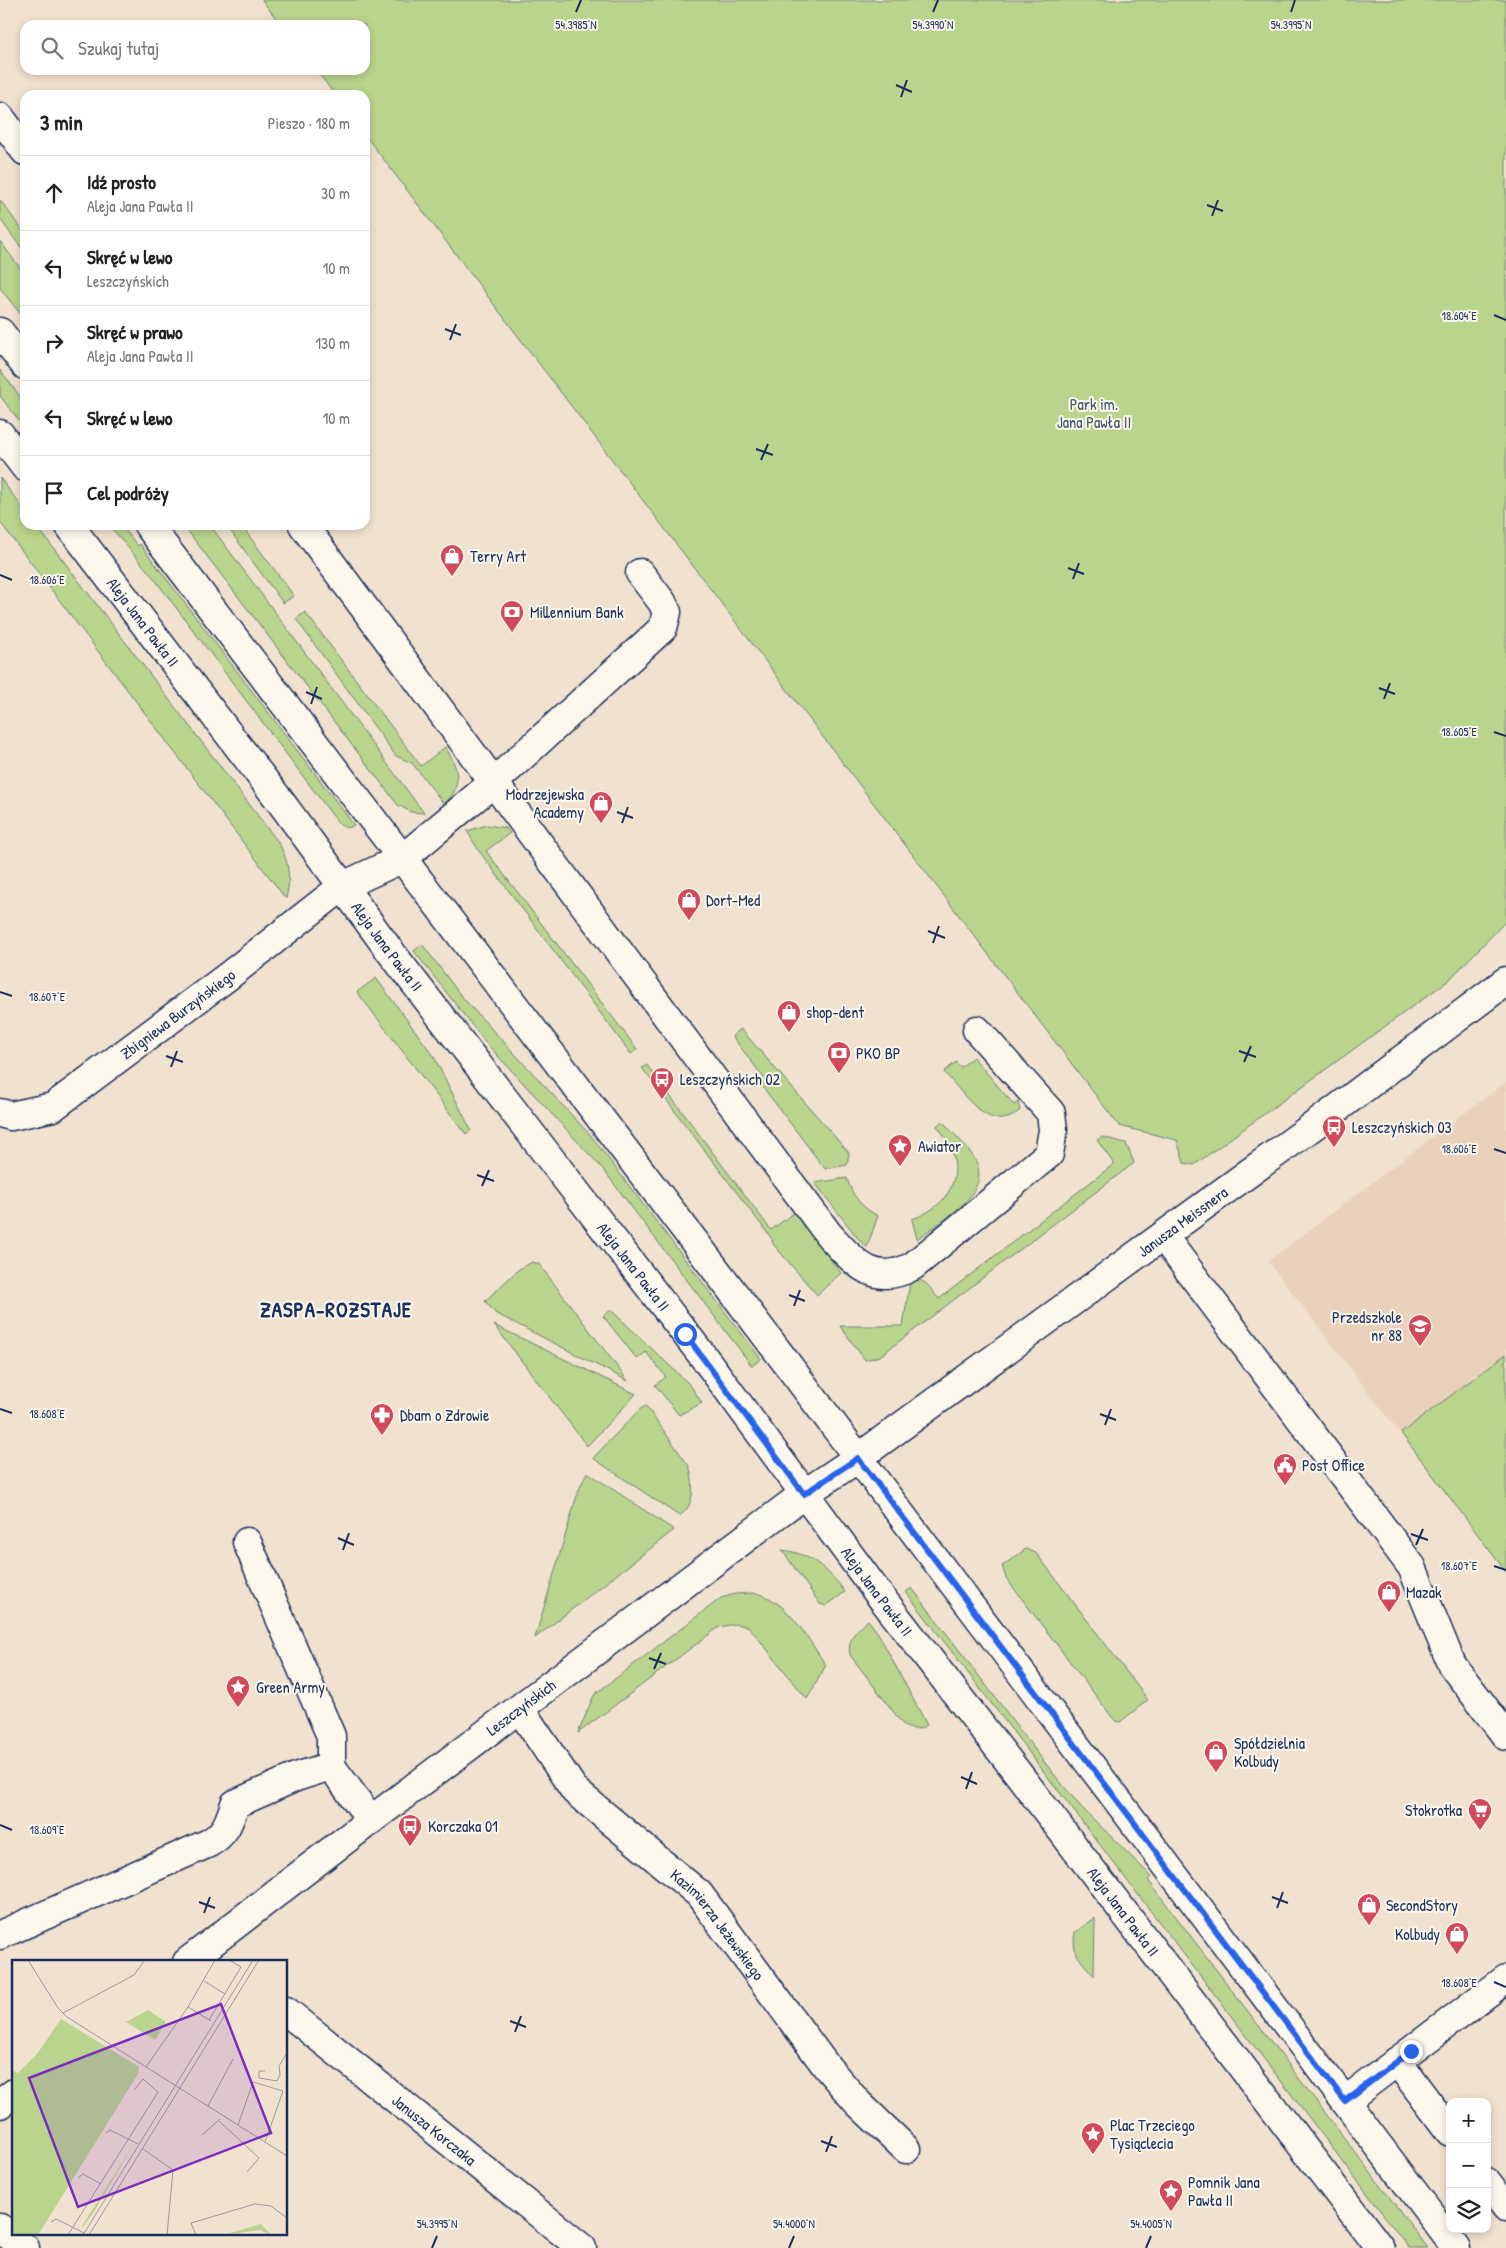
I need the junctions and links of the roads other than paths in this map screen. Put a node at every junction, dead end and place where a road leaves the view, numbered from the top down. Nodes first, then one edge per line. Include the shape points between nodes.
1 (0, 117) edge
2 (20, 143) edge
3 (0, 332) edge
4 (20, 358) edge
5 (0, 434) edge
6 (20, 460) edge
7 (73, 530) edge
8 (152, 530) edge
9 (307, 530) edge
10 (640, 572) dead end
11 (494, 782) junction
12 (404, 858) junction
13 (343, 886) junction
14 (1506, 981) edge
15 (977, 1030) dead end
16 (0, 1113) edge
17 (1163, 1236) junction
18 (858, 1458) junction
19 (804, 1494) junction
20 (247, 1542) dead end
21 (520, 1709) junction
22 (1506, 1736) edge
23 (331, 1766) junction
24 (371, 1820) junction
25 (0, 1935) edge
26 (206, 1957) edge
27 (1506, 1979) edge
28 (288, 2013) edge
29 (1397, 2062) junction
30 (12, 2095) edge
31 (1345, 2101) junction
32 (0, 2104) edge
33 (1446, 2127) edge
34 (906, 2149) dead end
35 (1491, 2187) edge
36 (1506, 2207) edge
37 (0, 2228) edge
38 (25, 2248) edge
39 (582, 2248) edge
40 (1380, 2248) edge
41 (1456, 2248) edge

1 - 2 main road
3 - 4 main road
5 - 6 main road
7 - 13 main road, Aleja Jana Pawła II
8 - 12 main road
9 - 11 main road
10 - 11 main road, Zbigniewa Burzyńskiego via 666,612 662,628
11 - 12 main road, Zbigniewa Burzyńskiego
11 - 15 main road via 830,1235 860,1266 893,1274 912,1266 1049,1154 1053,1130 1051,1113
12 - 13 main road, Zbigniewa Burzyńskiego
12 - 18 main road
13 - 16 main road, Zbigniewa Burzyńskiego via 53,1106 11,1116
13 - 19 main road, Aleja Jana Pawła II
14 - 17 main road, Janusza Meissnera
17 - 18 main road, Janusza Meissnera
17 - 22 main road via 1412,1567 1452,1665
18 - 19 main road, Leszczyńskich
18 - 31 main road
19 - 21 main road, Leszczyńskich
19 - 40 main road, Aleja Jana Pawła II
20 - 23 main road via 331,1736
21 - 24 main road, Leszczyńskich
21 - 34 main road, Kazimierza Jeżewskiego via 575,1791 699,1894 826,2066 858,2103
23 - 24 main road
23 - 25 main road via 296,1777 235,1804 221,1836 209,1843
24 - 26 main road, Leszczyńskich
27 - 29 main road
28 - 39 main road, Janusza Korczaka
29 - 31 main road
29 - 33 main road
30 - 32 main road
31 - 41 main road
35 - 36 main road
37 - 38 main road

